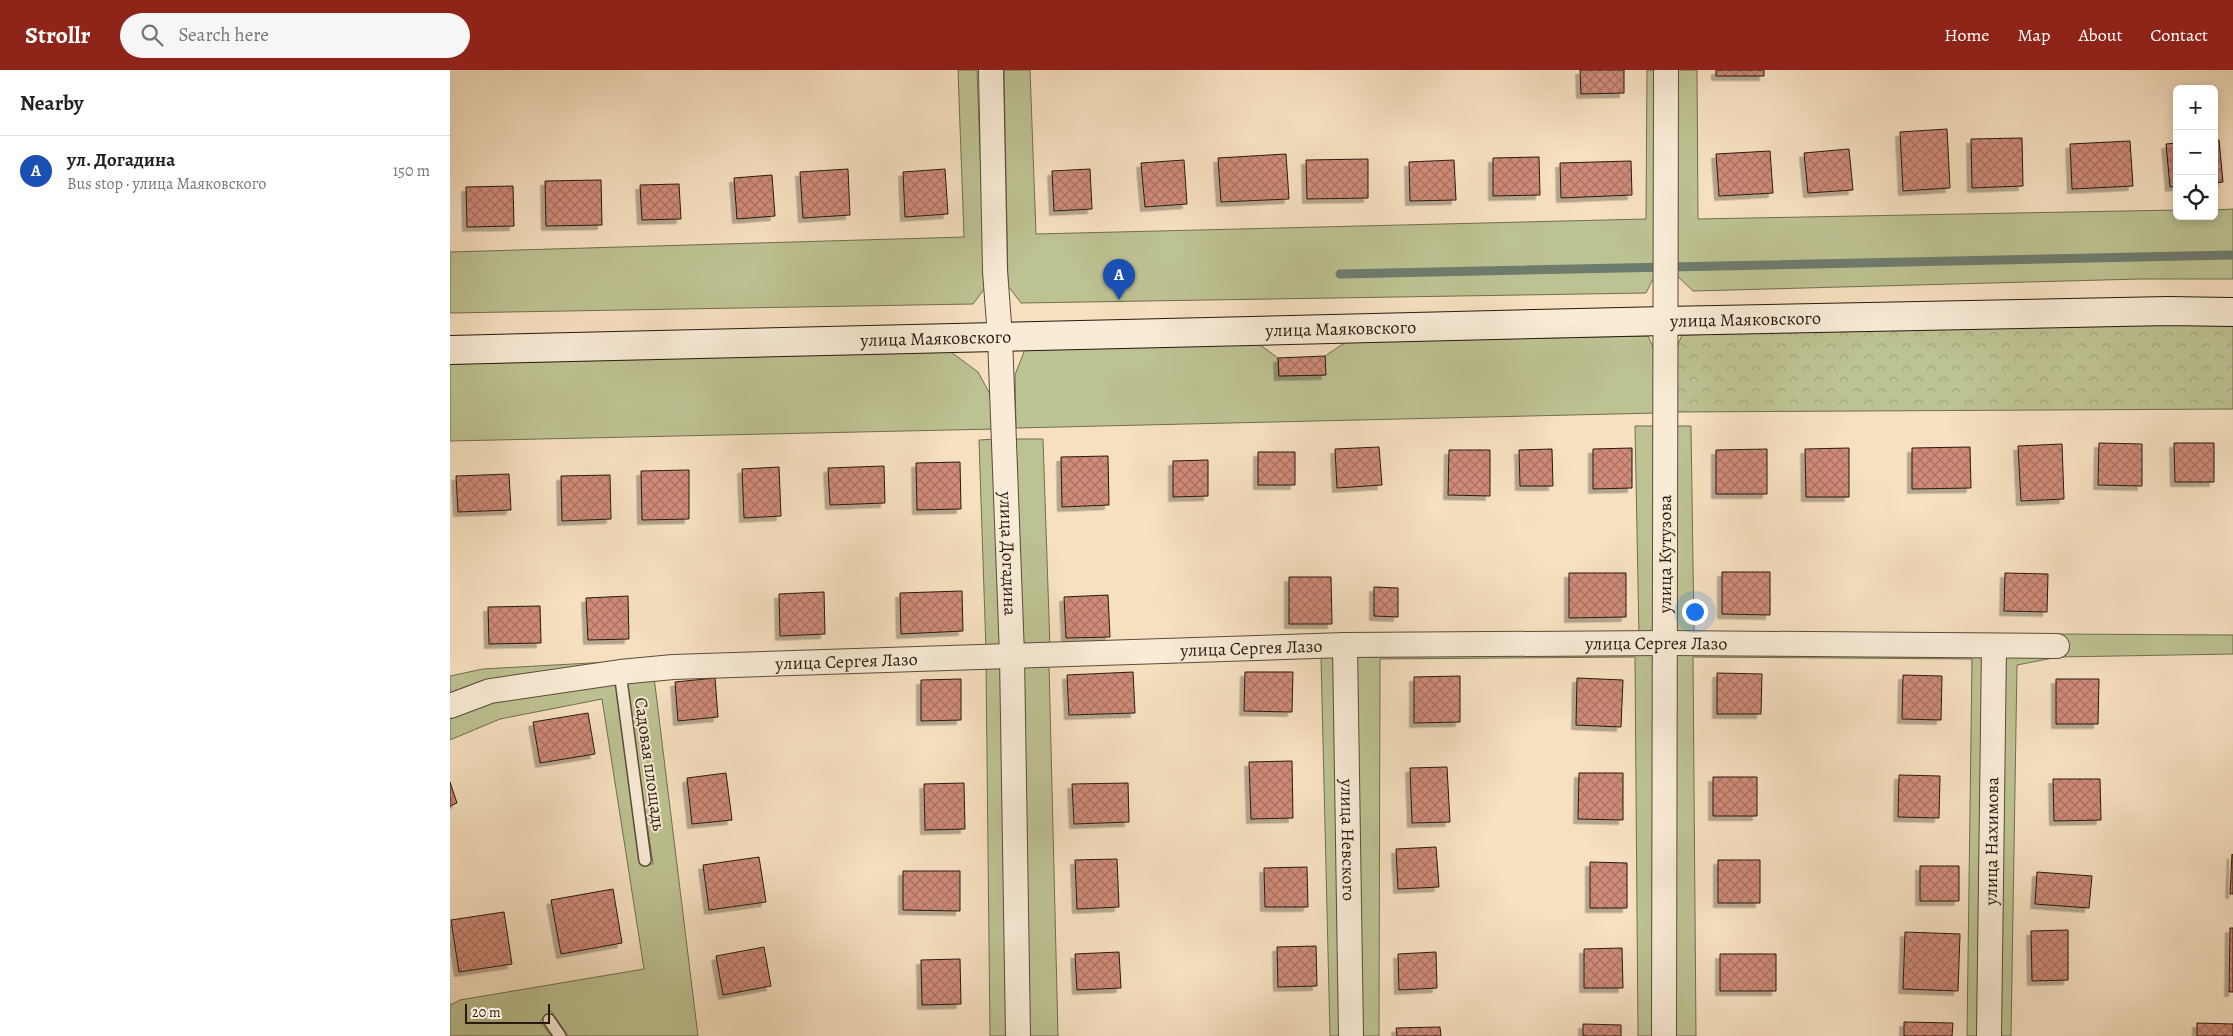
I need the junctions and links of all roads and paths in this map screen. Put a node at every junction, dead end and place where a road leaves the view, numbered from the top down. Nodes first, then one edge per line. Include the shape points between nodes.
1 (990, 70) edge
2 (1666, 70) edge
3 (2233, 312) edge
4 (1665, 321) junction
5 (1000, 337) junction
6 (450, 350) edge
7 (1666, 642) junction
8 (1345, 644) junction
9 (1994, 646) junction
10 (2057, 646) dead end
11 (1012, 655) junction
12 (620, 672) junction
13 (450, 706) edge
14 (645, 860) dead end
15 (549, 1020) dead end
16 (560, 1036) edge
17 (1018, 1036) edge
18 (1351, 1036) edge
19 (1664, 1036) edge
20 (1989, 1036) edge

1 - 5 street, улица Догадина
2 - 4 street, улица Кутузова
3 - 4 main road, улица Маяковского
4 - 5 main road, улица Маяковского
4 - 7 street, улица Кутузова
5 - 6 main road, улица Маяковского
5 - 11 street, улица Догадина
7 - 8 street, улица Сергея Лазо
7 - 9 street, улица Сергея Лазо
7 - 19 street, улица Кутузова
8 - 11 street, улица Сергея Лазо
8 - 18 street, улица Невского
9 - 10 street, улица Сергея Лазо
9 - 20 street, улица Нахимова
11 - 12 street, улица Сергея Лазо via 673,667
11 - 17 street, улица Догадина
12 - 13 street, улица Сергея Лазо via 490,691
12 - 14 lane, Садовая площадь
15 - 16 lane

